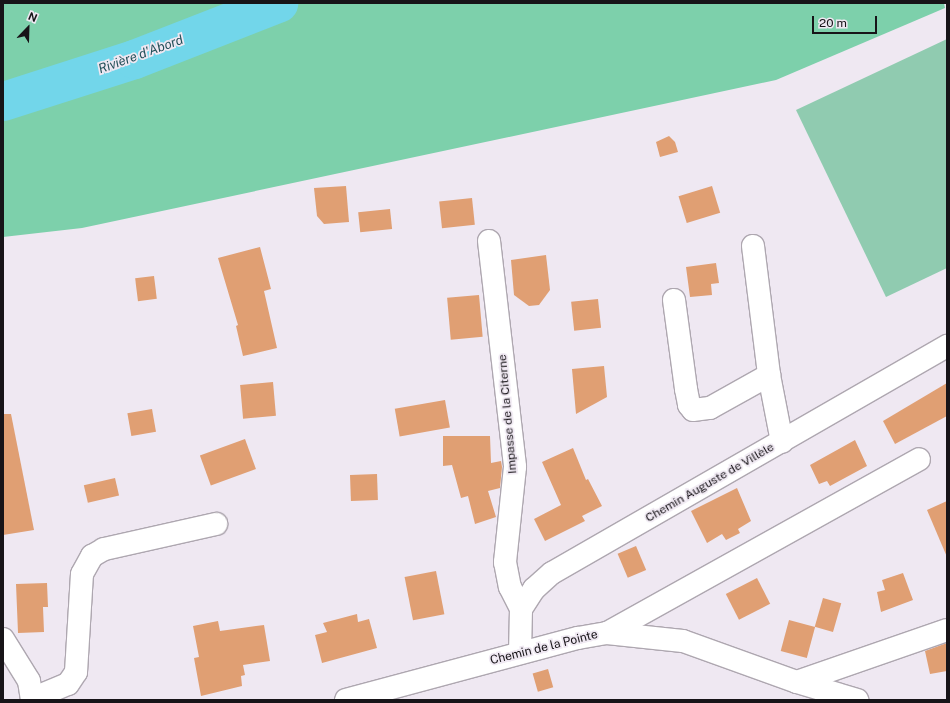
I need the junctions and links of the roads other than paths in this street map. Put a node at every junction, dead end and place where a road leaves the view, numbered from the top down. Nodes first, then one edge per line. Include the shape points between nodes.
1 (489, 241) dead end
2 (753, 246) dead end
3 (674, 300) dead end
4 (947, 346) edge
5 (769, 375) junction
6 (782, 442) junction
7 (919, 460) dead end
8 (216, 524) dead end
9 (521, 609) junction
10 (947, 630) edge
11 (607, 633) junction
12 (3, 639) edge
13 (520, 653) junction
14 (797, 682) junction
15 (32, 700) edge
16 (346, 700) edge
17 (857, 700) edge

1 - 9 street, Impasse de la Citerne via 515,467 505,562 510,587
2 - 5 street
3 - 5 street via 686,389 689,405 693,410 710,408
4 - 6 street, Chemin Auguste de Villèle
5 - 6 street
6 - 9 street, Chemin Auguste de Villèle via 552,573 534,589
7 - 11 street
8 - 15 street via 104,548 92,556 82,574 76,672 68,684
9 - 13 street
10 - 14 street
11 - 13 street, Chemin de la Pointe
11 - 14 street, Chemin de la Pointe via 683,641
12 - 15 street via 29,681
13 - 16 street, Chemin de la Pointe
14 - 17 street, Chemin de la Pointe

